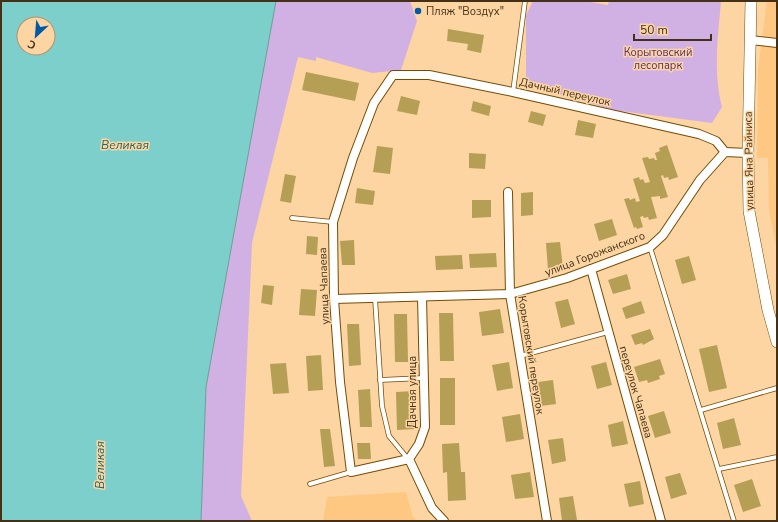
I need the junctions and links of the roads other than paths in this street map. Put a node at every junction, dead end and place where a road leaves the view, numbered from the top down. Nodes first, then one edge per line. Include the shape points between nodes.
1 (526, 1) edge
2 (751, 1) edge
3 (750, 40) junction
4 (777, 43) edge
5 (393, 76) joint
6 (513, 92) junction
7 (726, 152) junction
8 (748, 153) junction
9 (508, 192) dead end
10 (292, 218) dead end
11 (333, 222) junction
12 (650, 247) junction
13 (591, 269) junction
14 (510, 294) junction
15 (422, 297) junction
16 (375, 298) junction
17 (334, 299) junction
18 (608, 332) junction
19 (777, 342) edge
20 (520, 356) junction
21 (424, 378) junction
22 (380, 380) junction
23 (777, 388) edge
24 (701, 410) junction
25 (777, 457) edge
26 (409, 459) junction
27 (719, 469) junction
28 (351, 472) junction
29 (310, 484) dead end
30 (444, 521) edge
31 (547, 521) edge
32 (661, 521) edge
33 (734, 521) edge

1 - 6 lane
2 - 3 street, улица Яна Райниса
3 - 4 street
3 - 8 street, улица Яна Райниса
5 - 6 street, Дачный переулок via 429,75
5 - 11 street, улица Чапаева via 374,103
6 - 7 street, Дачный переулок via 699,134 716,141
7 - 8 street
7 - 12 street, улица Горожанского via 700,180 663,235
8 - 19 street, улица Яна Райниса via 749,211 768,310
9 - 14 street, Корытовский переулок
10 - 11 lane
11 - 17 street, улица Чапаева
12 - 13 street, улица Горожанского
12 - 24 lane
13 - 14 street, улица Горожанского
13 - 18 street, переулок Чапаева
14 - 15 street, улица Горожанского
14 - 20 street, Корытовский переулок
15 - 16 street, улица Горожанского
15 - 21 street, Дачная улица
16 - 17 street, улица Горожанского
16 - 22 lane
17 - 28 street, улица Чапаева via 340,382
18 - 20 lane
18 - 32 street, переулок Чапаева
20 - 31 street, Корытовский переулок
21 - 22 lane
21 - 26 street, Дачная улица via 426,427
22 - 26 lane via 382,406 389,436
23 - 24 lane
24 - 27 lane
25 - 27 lane
26 - 28 street
26 - 30 street via 432,508
27 - 33 lane
28 - 29 lane

